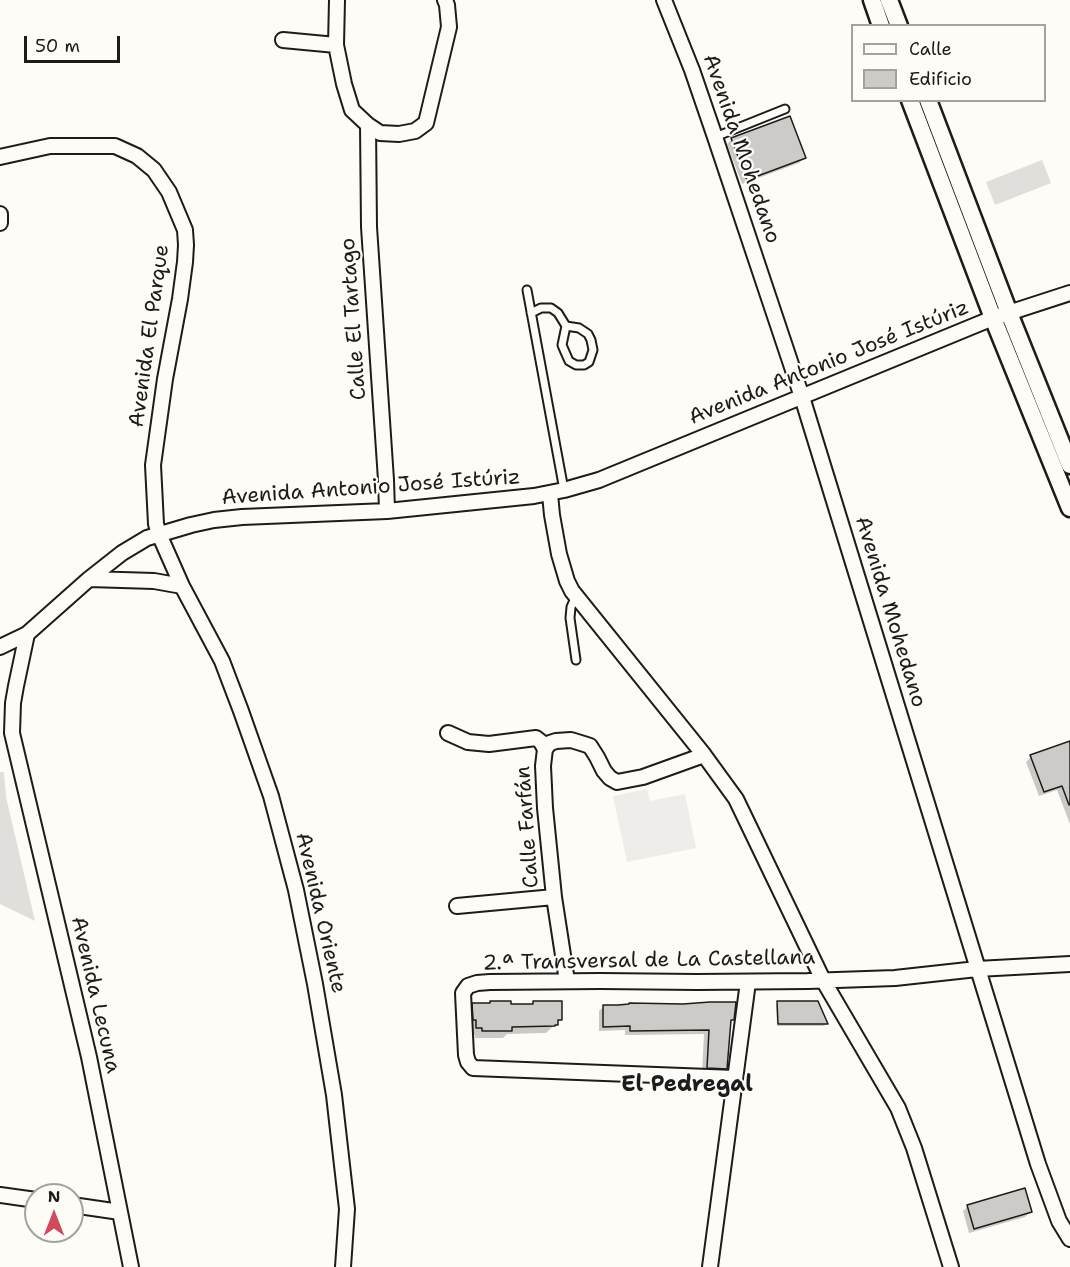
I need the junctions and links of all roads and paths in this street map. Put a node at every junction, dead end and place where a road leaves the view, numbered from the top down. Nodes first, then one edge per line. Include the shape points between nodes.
1 (337, 0) edge
2 (445, 0) edge
3 (664, 0) edge
4 (872, 0) edge
5 (889, 0) edge
6 (880, 24) edge
7 (898, 24) edge
8 (283, 40) dead end
9 (336, 45) junction
10 (911, 102) edge
11 (929, 102) edge
12 (785, 109) dead end
13 (368, 125) junction
14 (715, 137) junction
15 (0, 157) edge
16 (0, 214) edge
17 (0, 223) edge
18 (527, 290) dead end
19 (1070, 292) edge
20 (531, 313) junction
21 (1001, 316) junction
22 (566, 326) junction
23 (802, 397) junction
24 (1070, 465) edge
25 (564, 490) junction
26 (549, 494) junction
27 (1070, 508) edge
28 (387, 511) junction
29 (159, 534) junction
30 (89, 579) junction
31 (182, 585) junction
32 (576, 596) junction
33 (27, 634) junction
34 (0, 647) edge
35 (576, 660) dead end
36 (0, 720) edge
37 (448, 733) dead end
38 (12, 734) junction
39 (545, 749) junction
40 (704, 755) junction
41 (554, 897) junction
42 (457, 906) dead end
43 (1070, 964) edge
44 (977, 969) junction
45 (823, 980) junction
46 (567, 981) junction
47 (747, 982) junction
48 (735, 1078) junction
49 (0, 1195) edge
50 (24, 1198) edge
51 (84, 1207) edge
52 (120, 1212) junction
53 (1070, 1239) edge
54 (131, 1267) edge
55 (343, 1267) edge
56 (710, 1267) edge
57 (951, 1267) edge

1 - 9 street
2 - 13 street via 449,27 426,123 415,131 399,134 381,133
3 - 14 street, Avenida Mohedano
4 - 6 street
5 - 7 street
8 - 9 street
9 - 13 street via 352,110
10 - 21 street
11 - 21 street
12 - 14 lane
13 - 28 street, Calle El Tartago via 369,227
14 - 23 street, Avenida Mohedano
15 - 29 street, Avenida El Parque via 50,146 115,146 137,156 154,170 179,213 185,230 185,262 153,465
16 - 17 street
18 - 20 lane
19 - 21 street, Avenida Antonio José Istúriz
20 - 22 lane via 551,308
20 - 25 lane
21 - 23 street, Avenida Antonio José Istúriz
21 - 24 street
21 - 27 street
22 - 22 lane via 579,328 591,340 593,350 584,365 569,361 562,345
23 - 25 street, Avenida Antonio José Istúriz via 598,480
23 - 44 street, Avenida Mohedano
25 - 26 street, Avenida Antonio José Istúriz
26 - 28 street, Avenida Antonio José Istúriz
26 - 32 street via 559,554
28 - 29 street, Avenida Antonio José Istúriz via 242,517
29 - 30 street, Avenida Antonio José Istúriz via 137,543
29 - 31 street, Avenida Oriente
30 - 31 street
30 - 33 street, Avenida Antonio José Istúriz
31 - 55 street, Avenida Oriente via 222,661 241,711 271,796 296,890 334,1095 347,1209
32 - 35 lane via 570,618
32 - 40 street
33 - 34 street, Avenida Antonio José Istúriz
33 - 38 street, Avenida Lecuna via 13,703
36 - 38 street, Avenida Lecuna
37 - 39 street via 468,742 489,744 536,738
38 - 52 street, Avenida Lecuna via 89,1057
39 - 40 street, Calle Farfán via 556,741 571,740 590,746 604,771 617,782
39 - 41 street, Calle Farfán via 543,766
40 - 45 street via 736,799
41 - 42 street
41 - 46 street, Calle Farfán
43 - 44 street, 2.ª Transversal de La Castellana
44 - 45 street, 2.ª Transversal de La Castellana via 895,978
44 - 53 street, Avenida Mohedano via 1038,1164 1059,1221
45 - 47 street, 2.ª Transversal de La Castellana
45 - 57 street via 898,1108
46 - 47 street, 2.ª Transversal de La Castellana
46 - 48 street, 2.ª Transversal de La Castellana via 468,986 463,993 466,1055 473,1068
47 - 48 street
48 - 56 street
49 - 50 street
51 - 52 street
52 - 54 street, Avenida Lecuna

